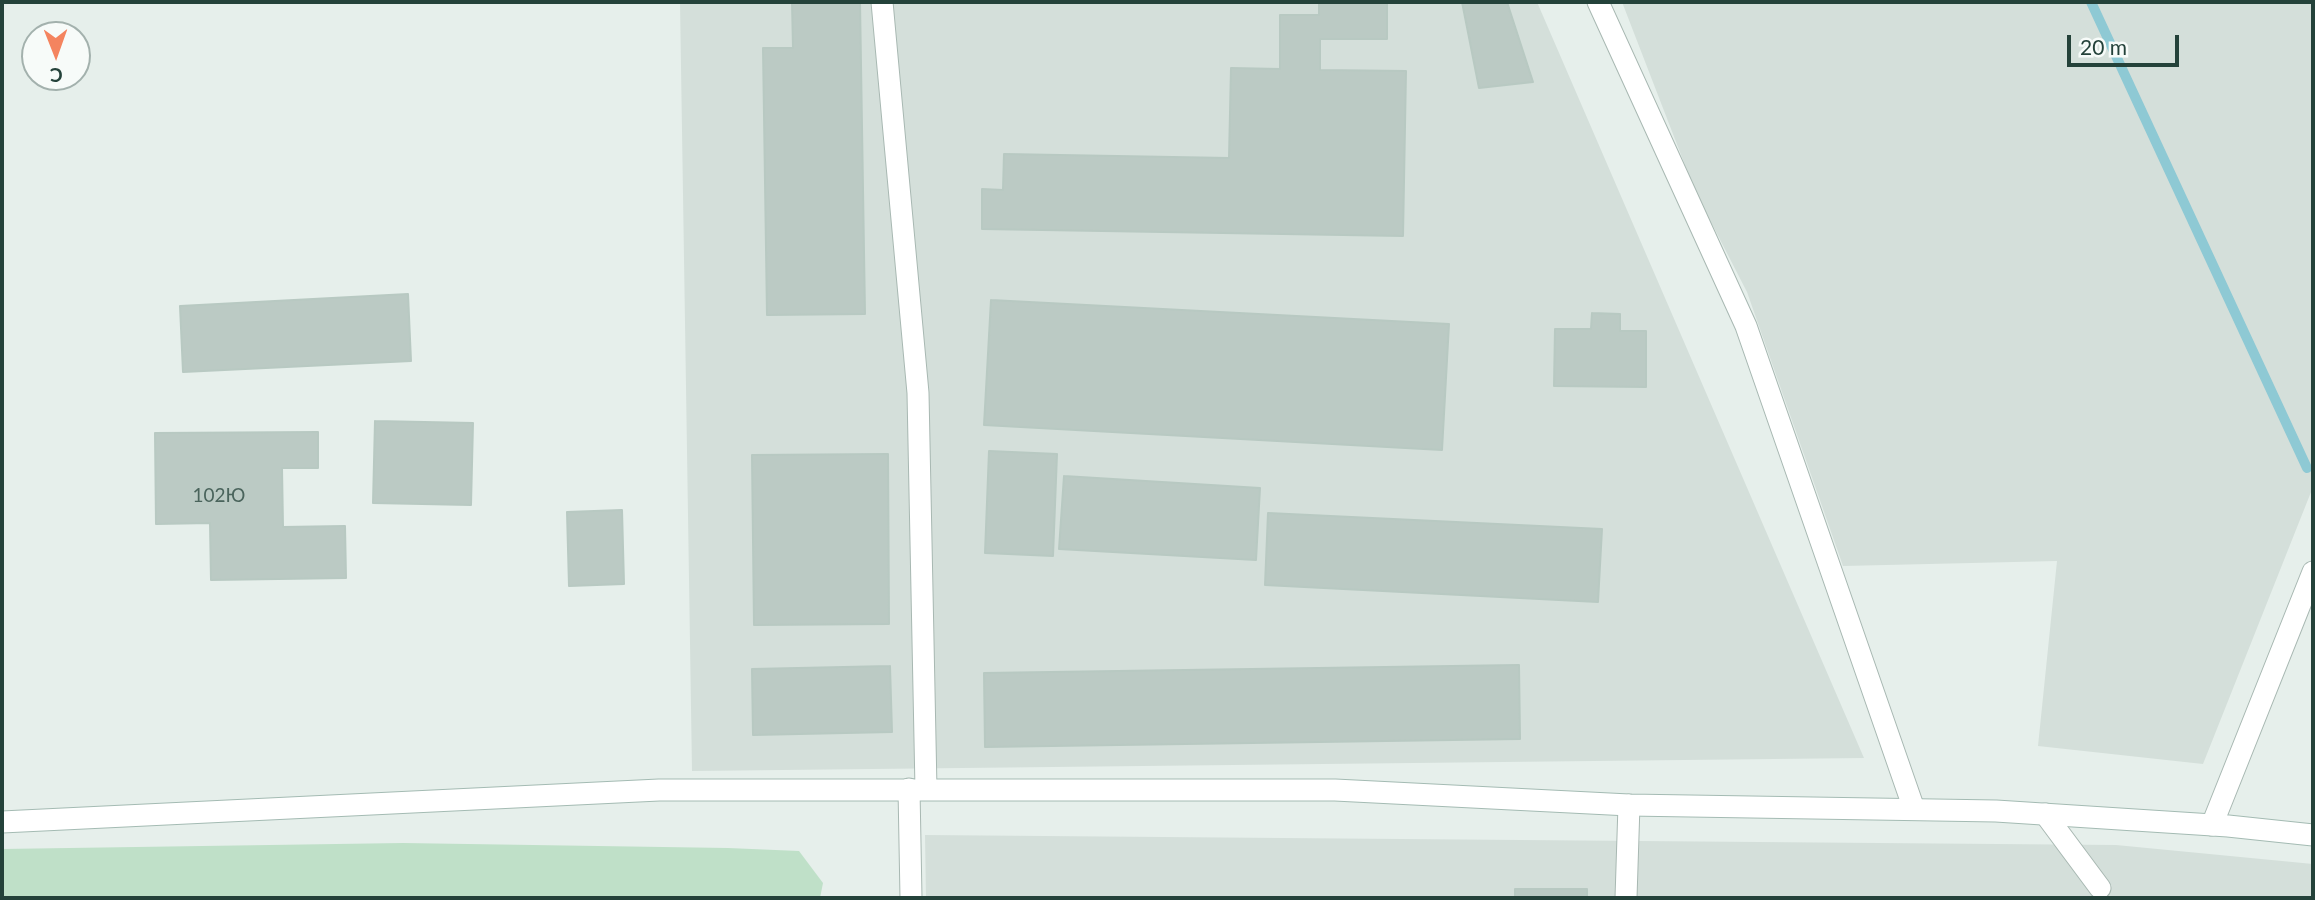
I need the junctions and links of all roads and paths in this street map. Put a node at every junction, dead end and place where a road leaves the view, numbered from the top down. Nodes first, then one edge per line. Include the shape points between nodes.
1 (882, 2) edge
2 (1598, 2) edge
3 (2313, 572) edge
4 (918, 789) junction
5 (1629, 805) junction
6 (1914, 809) junction
7 (2045, 814) junction
8 (2, 822) edge
9 (2212, 825) junction
10 (2313, 835) edge
11 (2100, 888) dead end
12 (911, 898) edge
13 (1626, 898) edge

1 - 4 street via 918,393
2 - 6 street via 1746,326
3 - 9 street
4 - 5 street via 1335,790
4 - 8 street via 659,790
4 - 12 street
5 - 6 street
5 - 13 street
6 - 7 street
7 - 9 street
7 - 11 street
9 - 10 street

